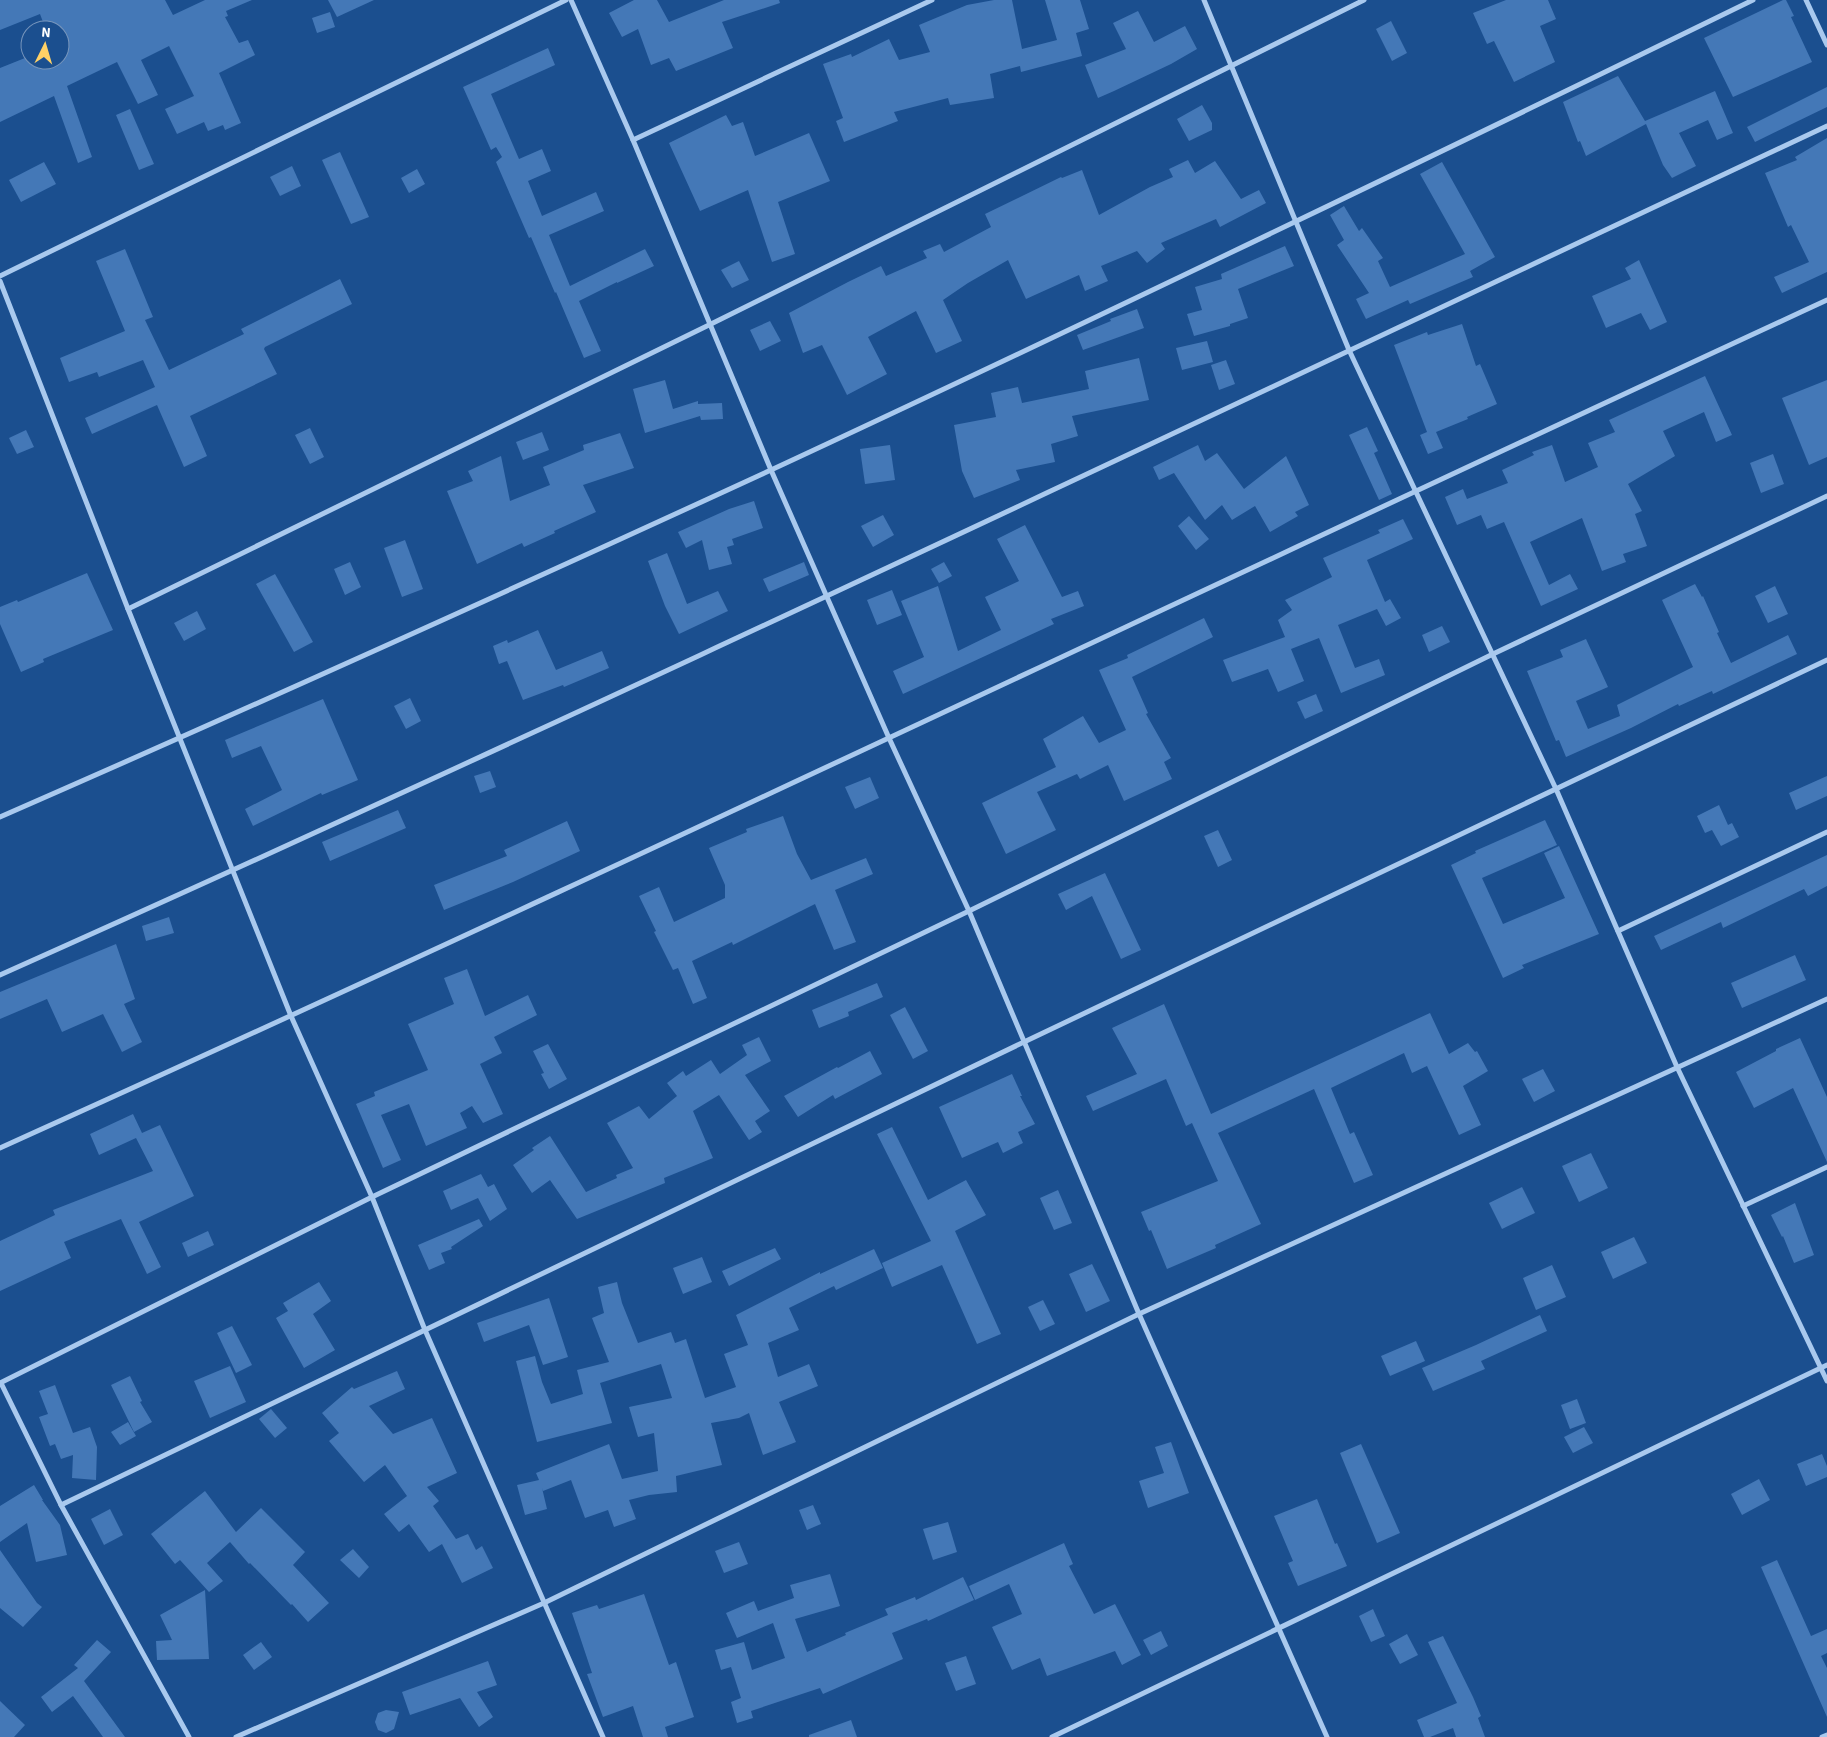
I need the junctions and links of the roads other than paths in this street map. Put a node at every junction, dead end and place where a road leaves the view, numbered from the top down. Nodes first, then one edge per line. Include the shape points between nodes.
1 (566, 0) edge
2 (571, 0) edge
3 (932, 0) edge
4 (1204, 0) edge
5 (1364, 0) edge
6 (1753, 0) edge
7 (1806, 0) edge
8 (1827, 45) edge
9 (1231, 65) junction
10 (1827, 126) edge
11 (633, 140) junction
12 (1295, 222) junction
13 (0, 276) edge
14 (0, 282) edge
15 (1827, 300) edge
16 (710, 324) junction
17 (1349, 350) junction
18 (771, 470) junction
19 (1414, 490) junction
20 (1827, 496) edge
21 (827, 597) junction
22 (128, 609) junction
23 (1493, 654) junction
24 (1827, 660) edge
25 (180, 738) junction
26 (889, 738) junction
27 (1556, 789) junction
28 (0, 817) edge
29 (1827, 832) edge
30 (233, 870) junction
31 (969, 911) junction
32 (1618, 931) junction
33 (0, 975) edge
34 (1827, 998) edge
35 (291, 1016) junction
36 (1024, 1042) junction
37 (1677, 1067) junction
38 (0, 1148) edge
39 (1827, 1167) edge
40 (372, 1197) junction
41 (1743, 1206) junction
42 (1139, 1314) junction
43 (425, 1330) junction
44 (1824, 1366) edge
45 (1827, 1381) edge
46 (0, 1383) edge
47 (61, 1505) junction
48 (544, 1602) junction
49 (1278, 1629) junction
50 (1827, 1735) edge
51 (189, 1737) edge
52 (236, 1737) edge
53 (603, 1737) edge
54 (1052, 1737) edge
55 (1327, 1737) edge
56 (1822, 1737) edge

1 - 13 street
2 - 11 street
3 - 11 street
4 - 9 street
5 - 9 street
6 - 12 street
7 - 8 street
9 - 12 street
9 - 16 street
10 - 17 street
11 - 16 street
12 - 17 street
12 - 18 street
14 - 22 street
15 - 19 street
16 - 18 street
16 - 22 street
17 - 19 street
17 - 21 street
18 - 21 street
18 - 25 street
19 - 23 street
19 - 26 street
20 - 23 street
21 - 26 street
21 - 30 street
22 - 25 street
23 - 27 street
23 - 31 street
24 - 27 street
25 - 28 street
25 - 30 street
26 - 31 street
26 - 35 street
27 - 32 street
27 - 36 street
29 - 32 street
30 - 33 street
30 - 35 street
31 - 36 street
31 - 40 street
32 - 37 street
34 - 37 street
35 - 38 street
35 - 40 street
36 - 42 street
36 - 43 street
37 - 41 street
37 - 42 street
39 - 41 street
40 - 43 street
40 - 46 street
41 - 44 street
42 - 48 street
42 - 49 street
43 - 47 street
43 - 48 street
44 - 45 street
44 - 49 street
46 - 47 street
47 - 51 street
48 - 52 street
48 - 53 street
49 - 54 street
49 - 55 street
50 - 56 street

